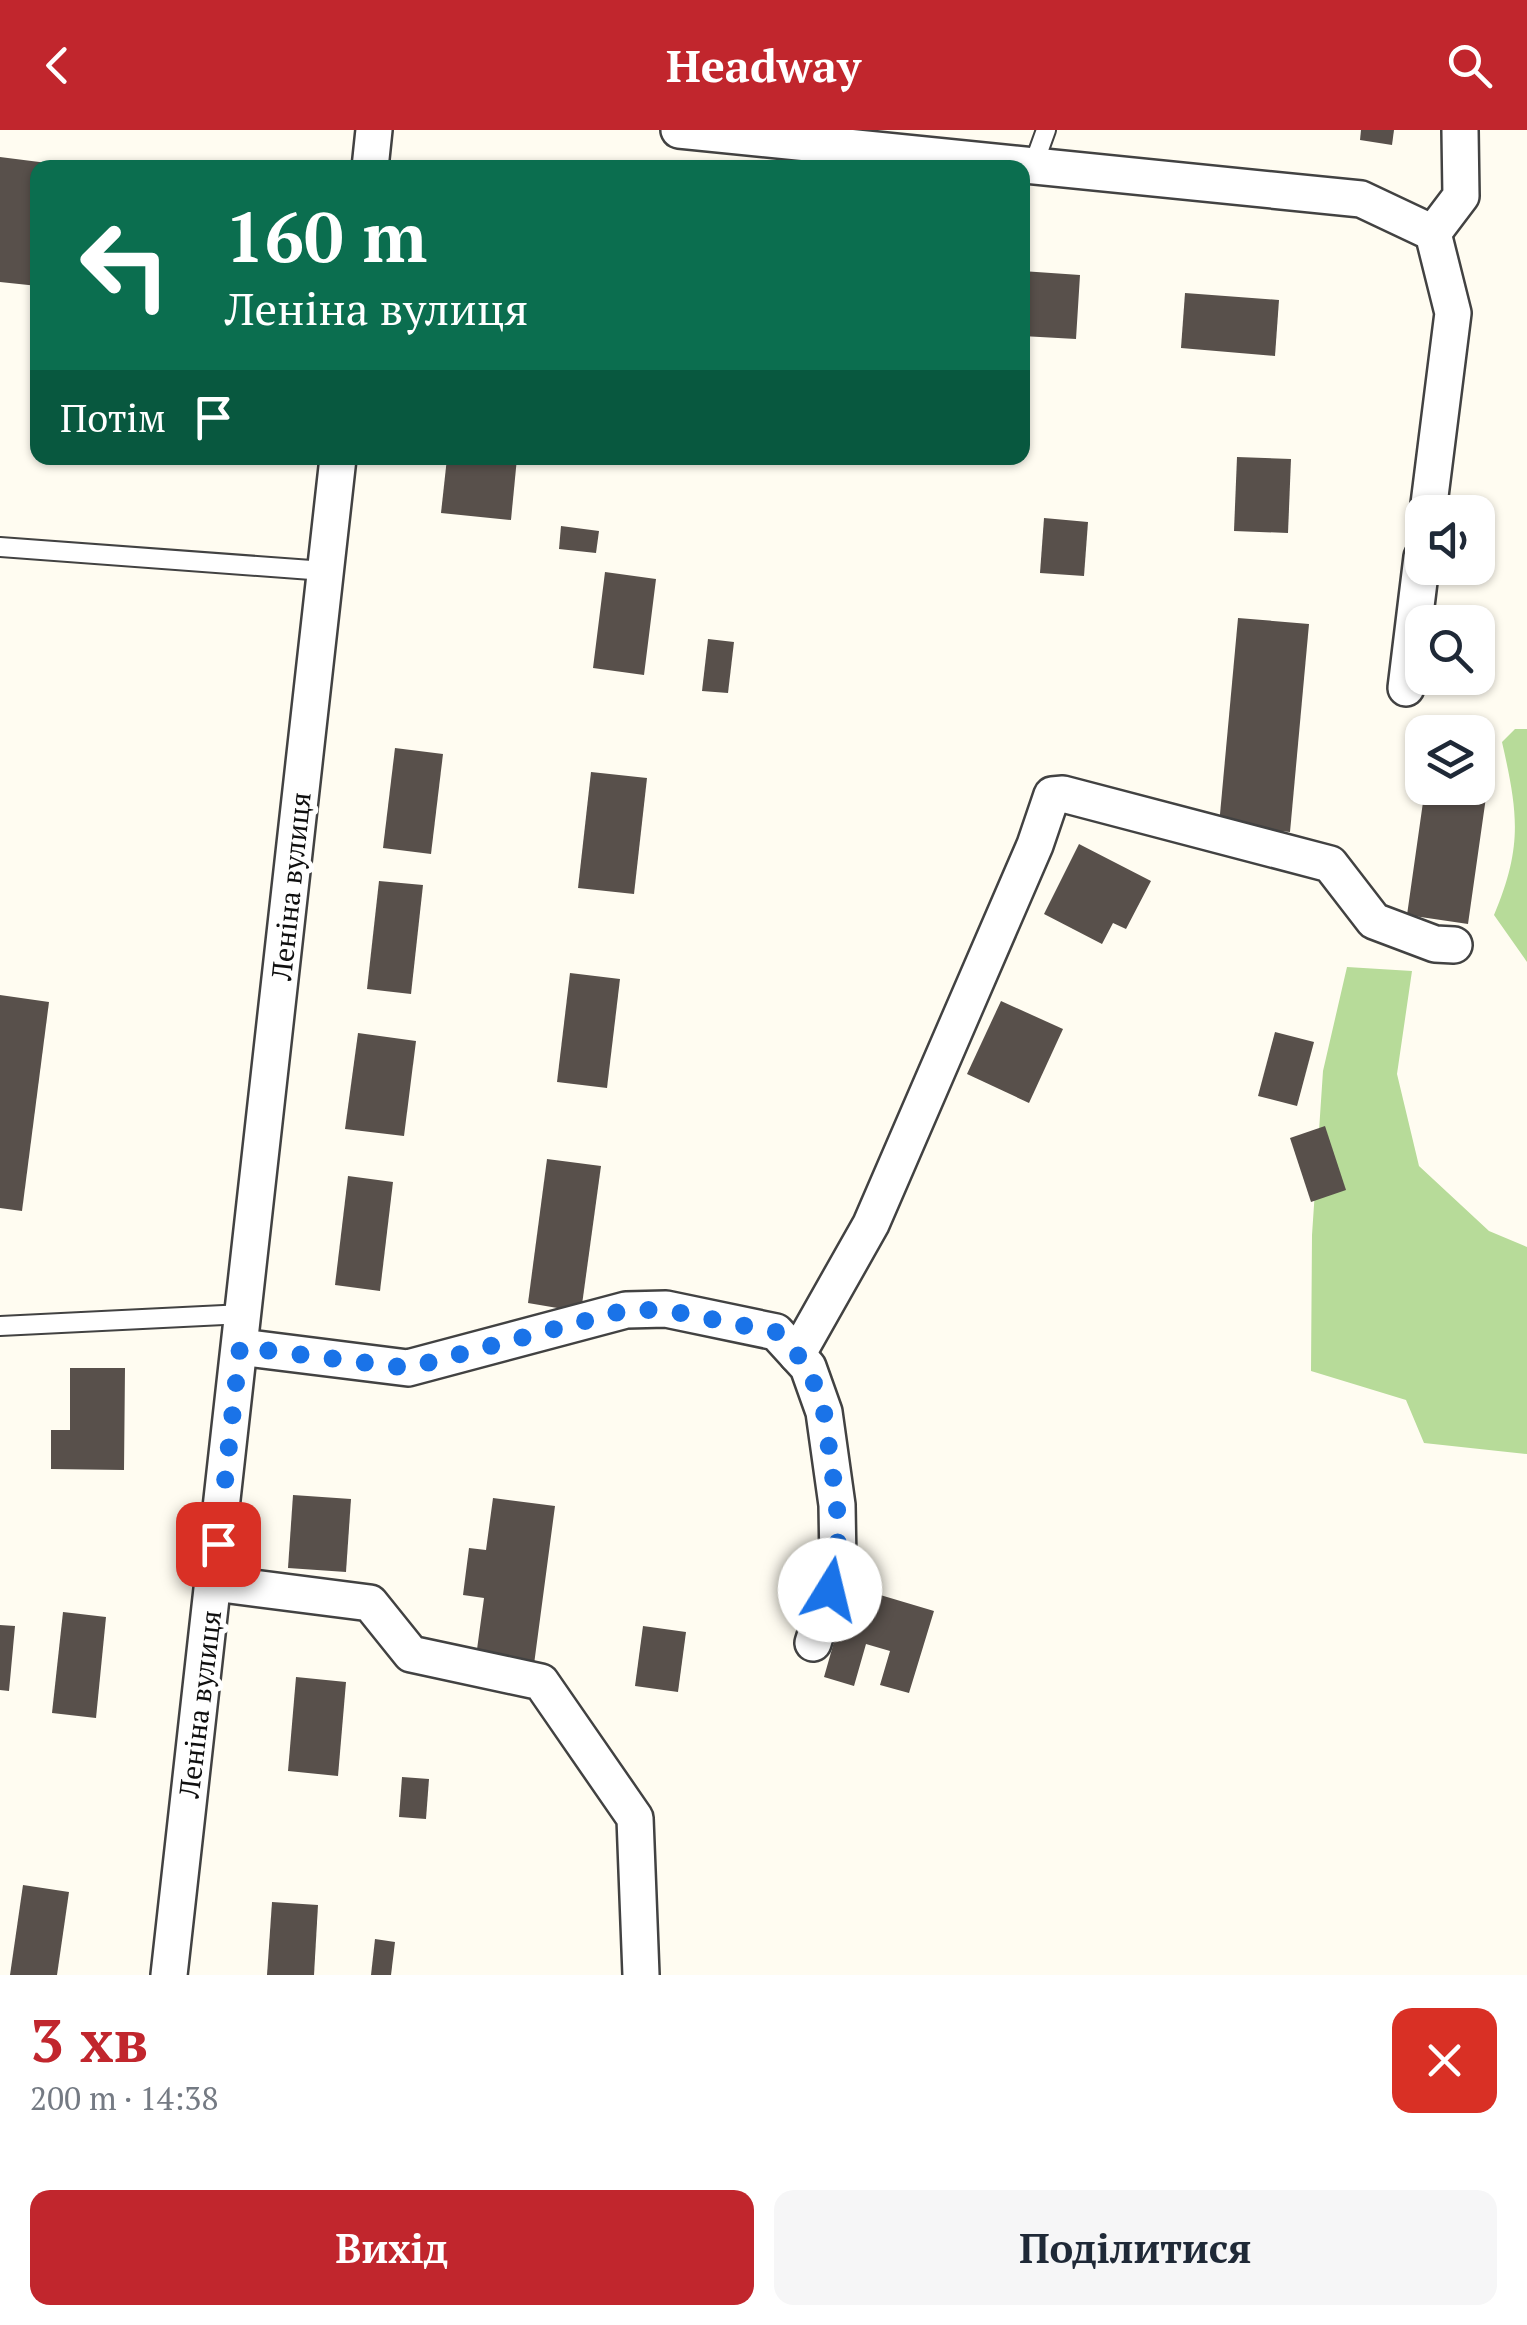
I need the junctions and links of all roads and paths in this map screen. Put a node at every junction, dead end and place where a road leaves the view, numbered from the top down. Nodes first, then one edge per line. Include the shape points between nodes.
1 (374, 130) edge
2 (679, 130) edge
3 (1046, 130) edge
4 (1460, 130) edge
5 (371, 160) edge
6 (973, 160) edge
7 (1032, 166) joint
8 (1432, 233) junction
9 (337, 465) edge
10 (1430, 495) edge
11 (0, 547) edge
12 (326, 570) junction
13 (1454, 945) dead end
14 (0, 1326) edge
15 (242, 1330) junction
16 (797, 1355) junction
17 (214, 1583) junction
18 (813, 1643) dead end
19 (169, 1975) edge
20 (641, 1975) edge

1 - 5 street
2 - 6 street
3 - 7 lane
4 - 8 street via 1461,196
7 - 8 street via 1361,199
8 - 10 street via 1453,313
9 - 12 street, Леніна вулиця
11 - 12 lane
12 - 15 street, Леніна вулиця
13 - 16 street via 1374,921 1330,864 1052,796 871,1224
14 - 15 lane
15 - 16 street via 408,1368 626,1310 666,1310 776,1332
15 - 17 street, Леніна вулиця
16 - 18 street via 808,1366 824,1412 837,1505 838,1563
17 - 19 street, Леніна вулиця
17 - 20 street via 370,1603 411,1654 541,1682 635,1818

